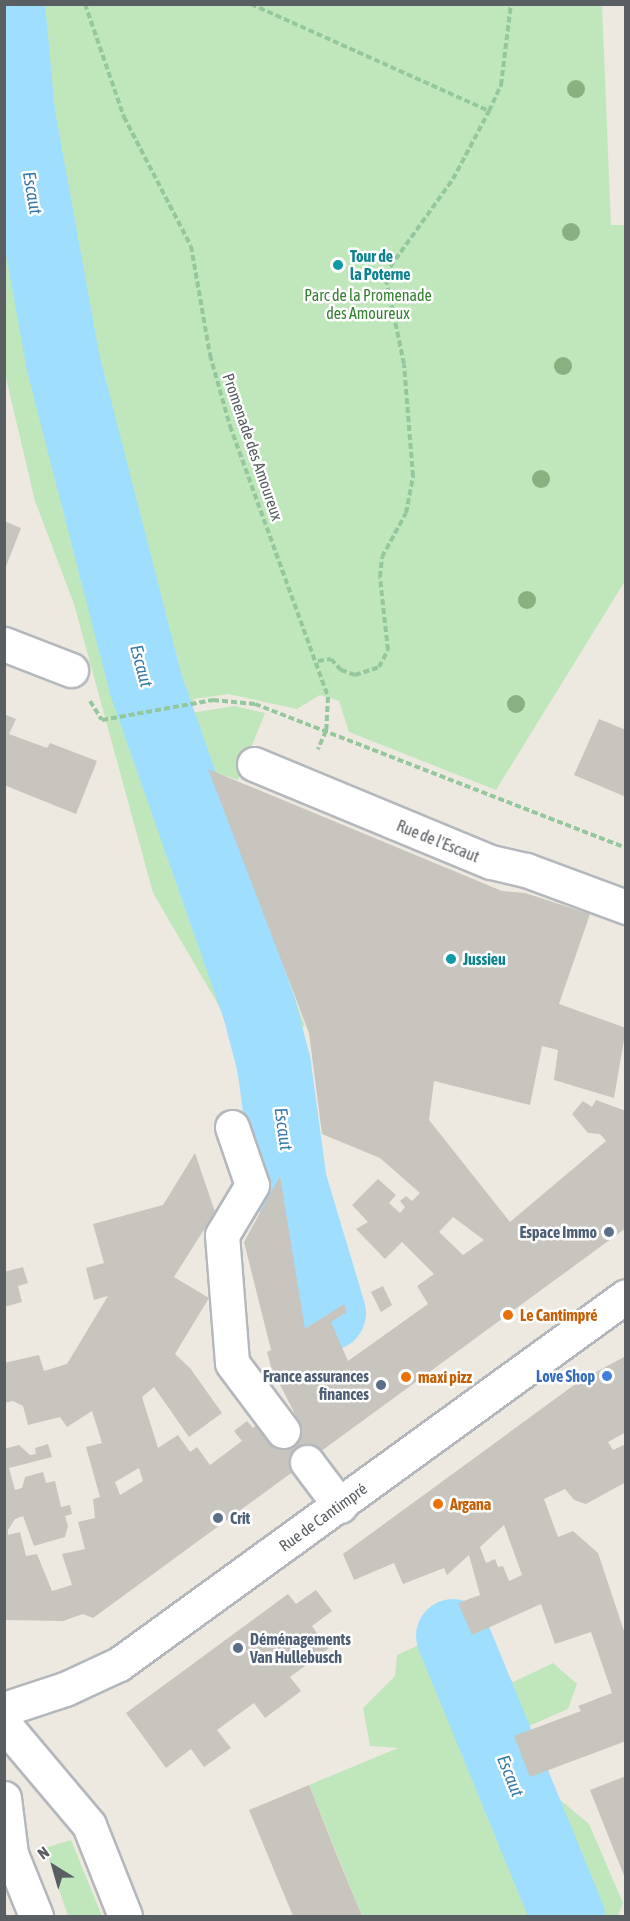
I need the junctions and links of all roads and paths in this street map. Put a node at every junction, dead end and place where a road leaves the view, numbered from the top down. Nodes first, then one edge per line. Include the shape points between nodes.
1 (86, 4) edge
2 (250, 4) edge
3 (511, 4) edge
4 (489, 111) junction
5 (4, 644) edge
6 (318, 660) junction
7 (71, 670) dead end
8 (102, 720) dead end
9 (326, 731) junction
10 (254, 764) dead end
11 (304, 786) junction
12 (626, 848) edge
13 (626, 907) edge
14 (232, 1127) dead end
15 (626, 1296) edge
16 (283, 1431) dead end
17 (307, 1462) dead end
18 (340, 1506) junction
19 (4, 1709) edge
20 (4, 1724) edge
21 (4, 1798) edge
22 (36, 1917) edge
23 (125, 1917) edge

1 - 6 path, Promenade des Amoureux via 124,117 191,246 210,355 230,426
2 - 4 path
3 - 4 path via 501,85
4 - 6 path via 453,179 385,274 404,364 413,476 406,513 382,557 380,577 388,650 379,667 355,675 341,670 331,659
5 - 7 street
6 - 9 path, Promenade des Amoureux via 328,696
8 - 9 path via 213,700 255,704
9 - 11 path, Promenade des Amoureux
9 - 12 path
10 - 11 street, Rue de l'Escaut
11 - 13 street, Rue de l'Escaut via 491,862 526,870
14 - 16 street via 252,1185 222,1235 232,1363
15 - 18 street, Rue de Cantimpré
17 - 18 street
18 - 19 street, Rue de Cantimpré via 119,1664 65,1689
20 - 23 street via 88,1825
21 - 22 street via 11,1854

